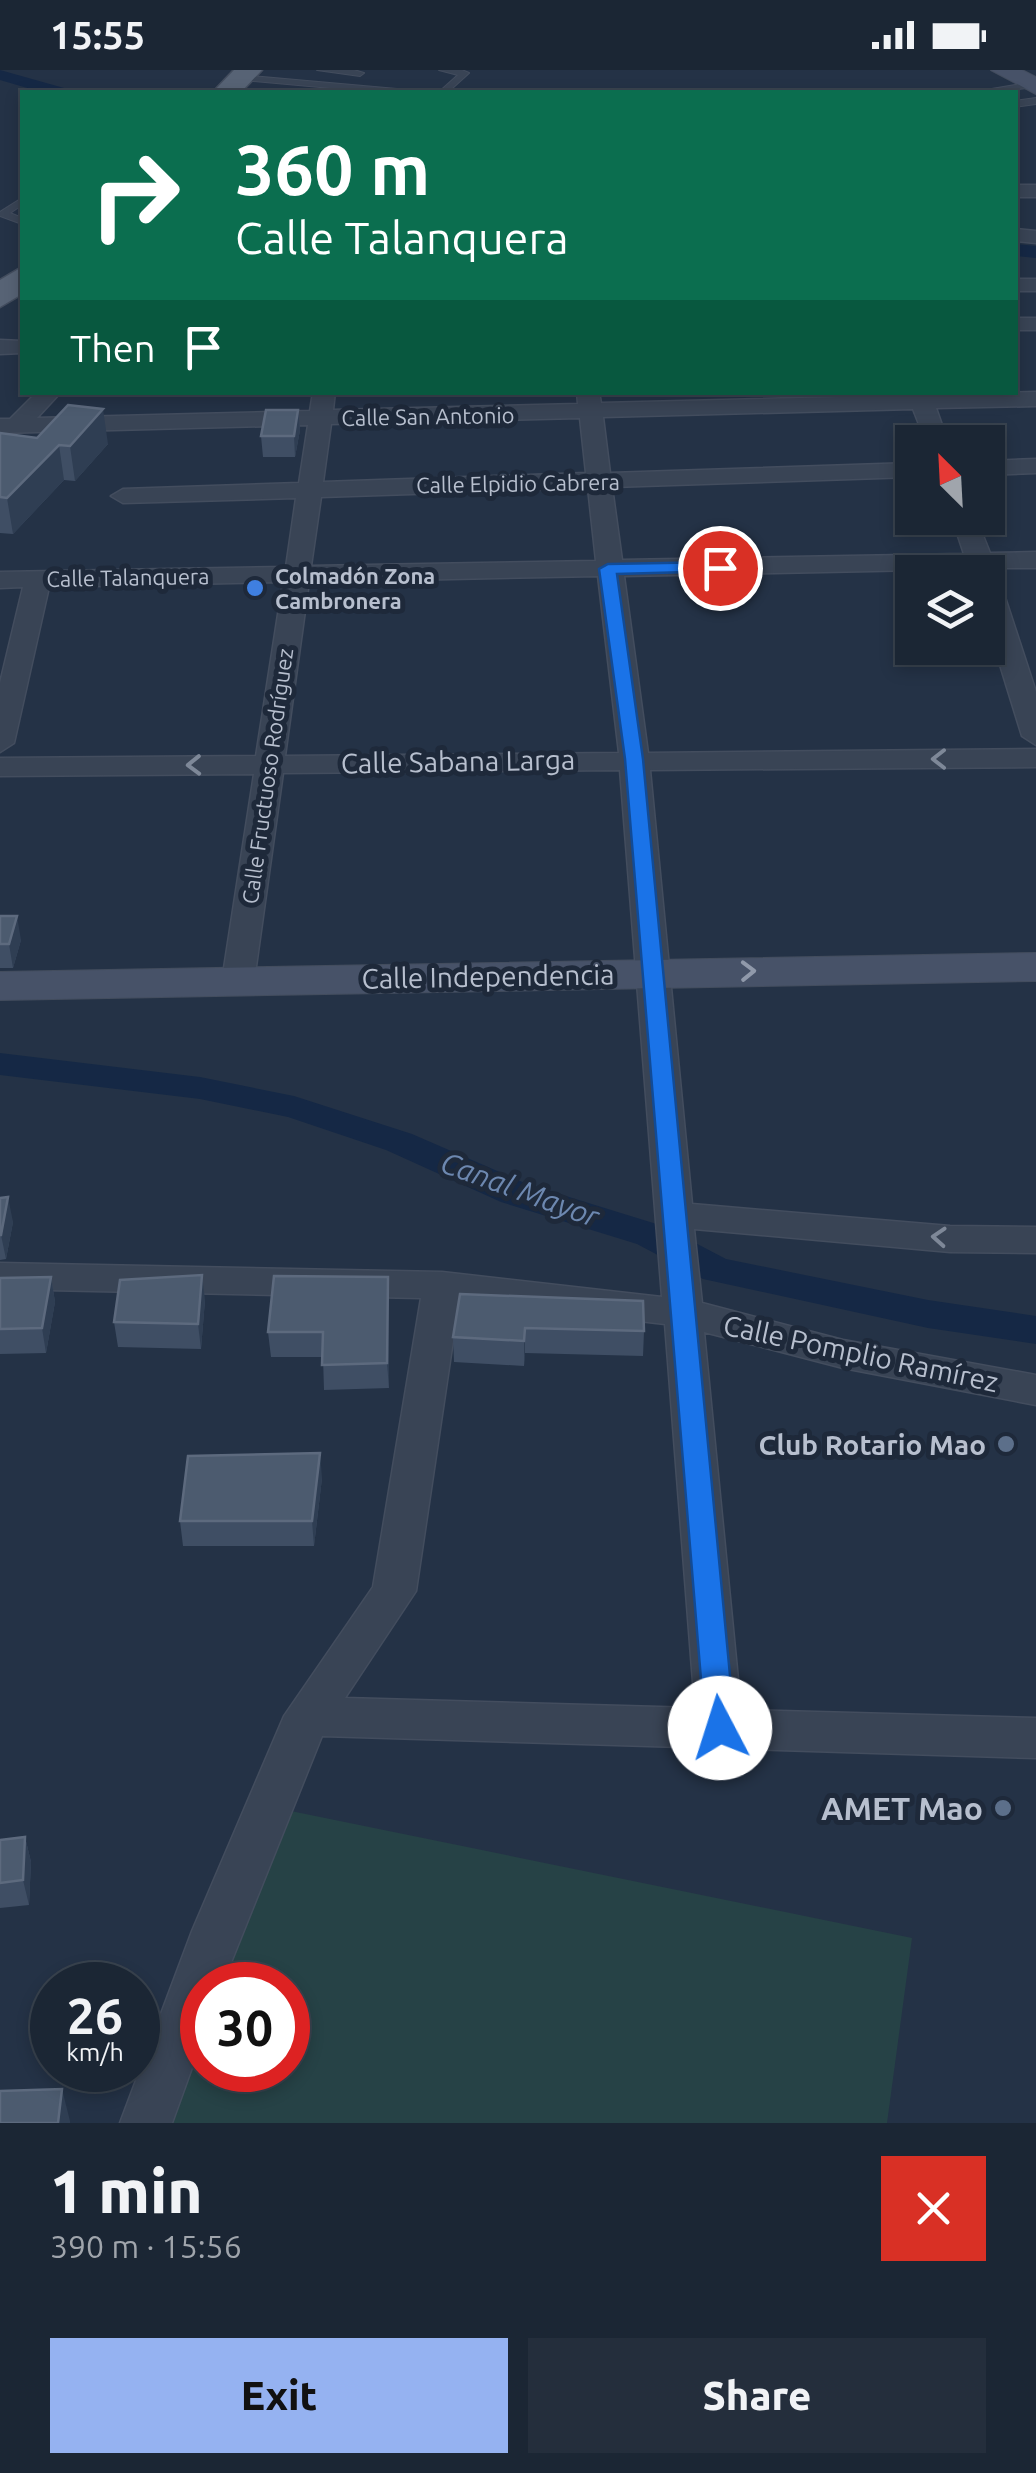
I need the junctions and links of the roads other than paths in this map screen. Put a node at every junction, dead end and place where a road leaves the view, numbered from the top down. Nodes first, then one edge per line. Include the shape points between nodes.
1 (321, 70) edge
2 (442, 70) edge
3 (1003, 70) edge
4 (360, 73) dead end
5 (239, 80) edge
6 (371, 90) edge
7 (446, 90) edge
8 (1030, 94) edge
9 (20, 202) edge
10 (20, 221) edge
11 (20, 279) edge
12 (0, 297) edge
13 (46, 395) edge
14 (172, 395) edge
15 (921, 398) edge
16 (1036, 399) edge
17 (588, 403) edge
18 (323, 405) edge
19 (148, 422) junction
20 (931, 425) edge
21 (8, 426) edge
22 (1036, 466) edge
23 (1005, 467) edge
24 (895, 471) edge
25 (597, 481) junction
26 (310, 488) junction
27 (124, 496) dead end
28 (1036, 560) edge
29 (1005, 568) edge
30 (608, 569) junction
31 (297, 573) junction
32 (895, 573) edge
33 (38, 579) junction
34 (0, 580) edge
35 (1005, 639) edge
36 (1036, 736) edge
37 (0, 743) edge
38 (1036, 758) edge
39 (634, 759) junction
40 (267, 764) junction
41 (0, 767) edge
42 (1036, 967) edge
43 (650, 973) junction
44 (238, 982) junction
45 (0, 986) edge
46 (675, 1220) junction
47 (1036, 1240) edge
48 (0, 1276) edge
49 (442, 1285) junction
50 (684, 1298) junction
51 (1036, 1390) edge
52 (308, 1716) junction
53 (720, 1728) junction
54 (1036, 1738) edge
55 (146, 2123) edge

1 - 4 lane
2 - 7 lane via 464,73
3 - 8 street
5 - 6 lane
9 - 10 lane via 3,214
11 - 12 main road
13 - 21 street
14 - 19 street
15 - 16 street, Calle San Antonio
15 - 17 street, Calle San Antonio
15 - 20 street
17 - 18 street, Calle San Antonio
17 - 25 street
18 - 19 street, Calle San Antonio
18 - 26 street, Calle Fructuoso Rodríguez
19 - 21 street, Calle San Antonio
22 - 23 street
24 - 25 street, Calle Elpidio Cabrera
25 - 26 street, Calle Elpidio Cabrera
25 - 30 street
26 - 27 street, Calle Elpidio Cabrera
26 - 31 street, Calle Fructuoso Rodríguez
28 - 29 street, Calle Talanquera
30 - 31 street, Calle Talanquera
30 - 32 street, Calle Talanquera
30 - 39 street
31 - 33 street, Calle Talanquera
31 - 40 street, Calle Fructuoso Rodríguez
33 - 34 street, Calle Talanquera
33 - 37 street
35 - 36 street
38 -> 39 street, Calle Sabana Larga
39 - 40 street, Calle Sabana Larga
39 - 43 street
40 -> 41 street, Calle Sabana Larga
40 - 44 street, Calle Fructuoso Rodríguez
43 -> 42 street, Calle Independencia
43 - 44 street, Calle Independencia
43 - 46 street
44 - 45 street, Calle Independencia
47 -> 46 street
46 - 50 street
48 - 49 street, Calle Pomplio Ramírez
49 - 50 street, Calle Pomplio Ramírez
49 - 52 street via 394,1590
50 - 51 street, Calle Pomplio Ramírez via 842,1354
50 - 53 street
52 - 53 street
52 - 55 street via 217,1931
53 - 54 street

